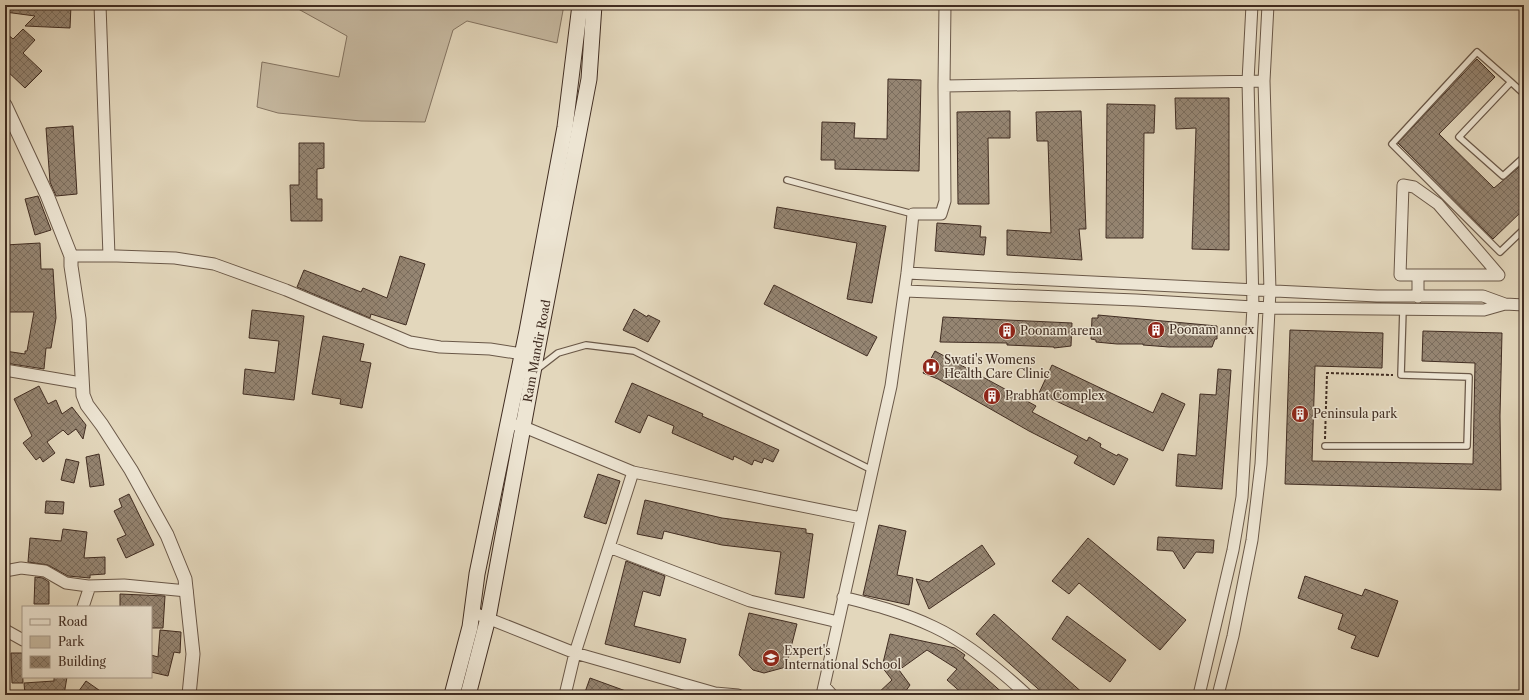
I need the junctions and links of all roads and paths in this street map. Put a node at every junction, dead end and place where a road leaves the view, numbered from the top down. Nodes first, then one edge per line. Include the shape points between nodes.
1 (100, 5) edge
2 (580, 5) edge
3 (594, 5) edge
4 (945, 5) edge
5 (1252, 5) edge
6 (1268, 5) edge
7 (1264, 80) junction
8 (1248, 81) junction
9 (1510, 82) junction
10 (944, 86) junction
11 (1524, 94) edge
12 (5, 105) edge
13 (1524, 157) edge
14 (787, 180) dead end
15 (913, 214) junction
16 (1524, 229) edge
17 (71, 256) junction
18 (108, 256) junction
19 (907, 273) junction
20 (1418, 275) junction
21 (1252, 290) junction
22 (905, 291) junction
23 (1270, 291) junction
24 (1418, 297) junction
25 (1505, 304) junction
26 (1524, 305) edge
27 (1253, 307) junction
28 (1270, 308) junction
29 (1403, 309) junction
30 (529, 355) junction
31 (5, 370) edge
32 (534, 371) junction
33 (1401, 375) junction
34 (81, 383) junction
35 (508, 424) junction
36 (524, 427) junction
37 (1325, 446) joint
38 (872, 470) junction
39 (633, 472) junction
40 (861, 518) junction
41 (609, 547) junction
42 (1229, 568) junction
43 (5, 571) edge
44 (1246, 571) junction
45 (90, 586) junction
46 (187, 591) junction
47 (843, 597) junction
48 (83, 606) edge
49 (472, 612) junction
50 (488, 618) junction
51 (838, 622) junction
52 (5, 630) edge
53 (22, 639) edge
54 (1210, 651) junction
55 (575, 653) junction
56 (1228, 655) junction
57 (823, 691) edge
58 (188, 695) edge
59 (452, 695) edge
60 (468, 695) edge
61 (565, 695) edge
62 (738, 695) edge
63 (832, 695) edge
64 (1027, 695) edge
65 (1199, 695) edge
66 (1218, 695) edge

1 - 18 street
2 - 30 main road via 565,127
3 - 30 main road, Ram Mandir Road via 589,79
4 - 10 street
5 - 8 street
6 - 7 street
7 - 8 street
7 - 23 street
8 - 10 street
8 - 21 street
9 - 11 lane
9 - 13 lane via 1460,137 1503,176
9 - 16 lane via 1477,52 1392,144 1500,252
10 - 15 street via 946,201 941,214
12 - 17 street via 47,195
14 - 15 lane
15 - 19 street
17 - 18 street
17 - 34 street via 79,319
18 - 30 street via 175,258 214,264 286,290 410,342
19 - 21 street
19 - 22 street
20 - 20 street via 1400,275 1403,185 1414,187 1438,204 1499,275
20 - 24 street
21 - 23 street
21 - 27 street
22 - 27 street
22 - 38 street via 891,386
23 - 24 street
23 - 28 street
24 - 25 street via 1483,296
25 - 26 street
25 - 29 street via 1484,310
27 - 28 street
27 - 42 street via 1242,497
28 - 29 street
28 - 44 street via 1261,464
29 - 33 lane
30 - 32 main road, Ram Mandir Road
30 - 35 main road
31 - 34 street
32 - 36 main road, Ram Mandir Road
32 - 38 lane via 558,353 586,345 634,351
33 - 37 path via 1327,373
33 - 37 lane via 1469,377 1467,446
34 - 46 street via 87,405 131,470 167,535 185,579
35 - 36 street
35 - 49 main road
36 - 39 street
36 - 50 main road, Ram Mandir Road
38 - 40 street
39 - 40 street
39 - 41 street
40 - 47 street
41 - 51 street via 750,601
41 - 55 street
42 - 44 street
42 - 54 street
43 - 45 street via 21,568 45,571 66,582
44 - 56 street
45 - 46 street via 124,585
45 - 48 street
46 - 58 street via 194,654
47 - 51 street
47 - 64 street via 887,608 934,627 975,652
49 - 50 street
49 - 59 main road
50 - 55 street
50 - 60 main road, Ram Mandir Road
51 - 57 street
52 - 53 street
54 - 56 street
54 - 65 street
55 - 61 street
55 - 62 street via 715,693
56 - 66 street
57 - 63 street

